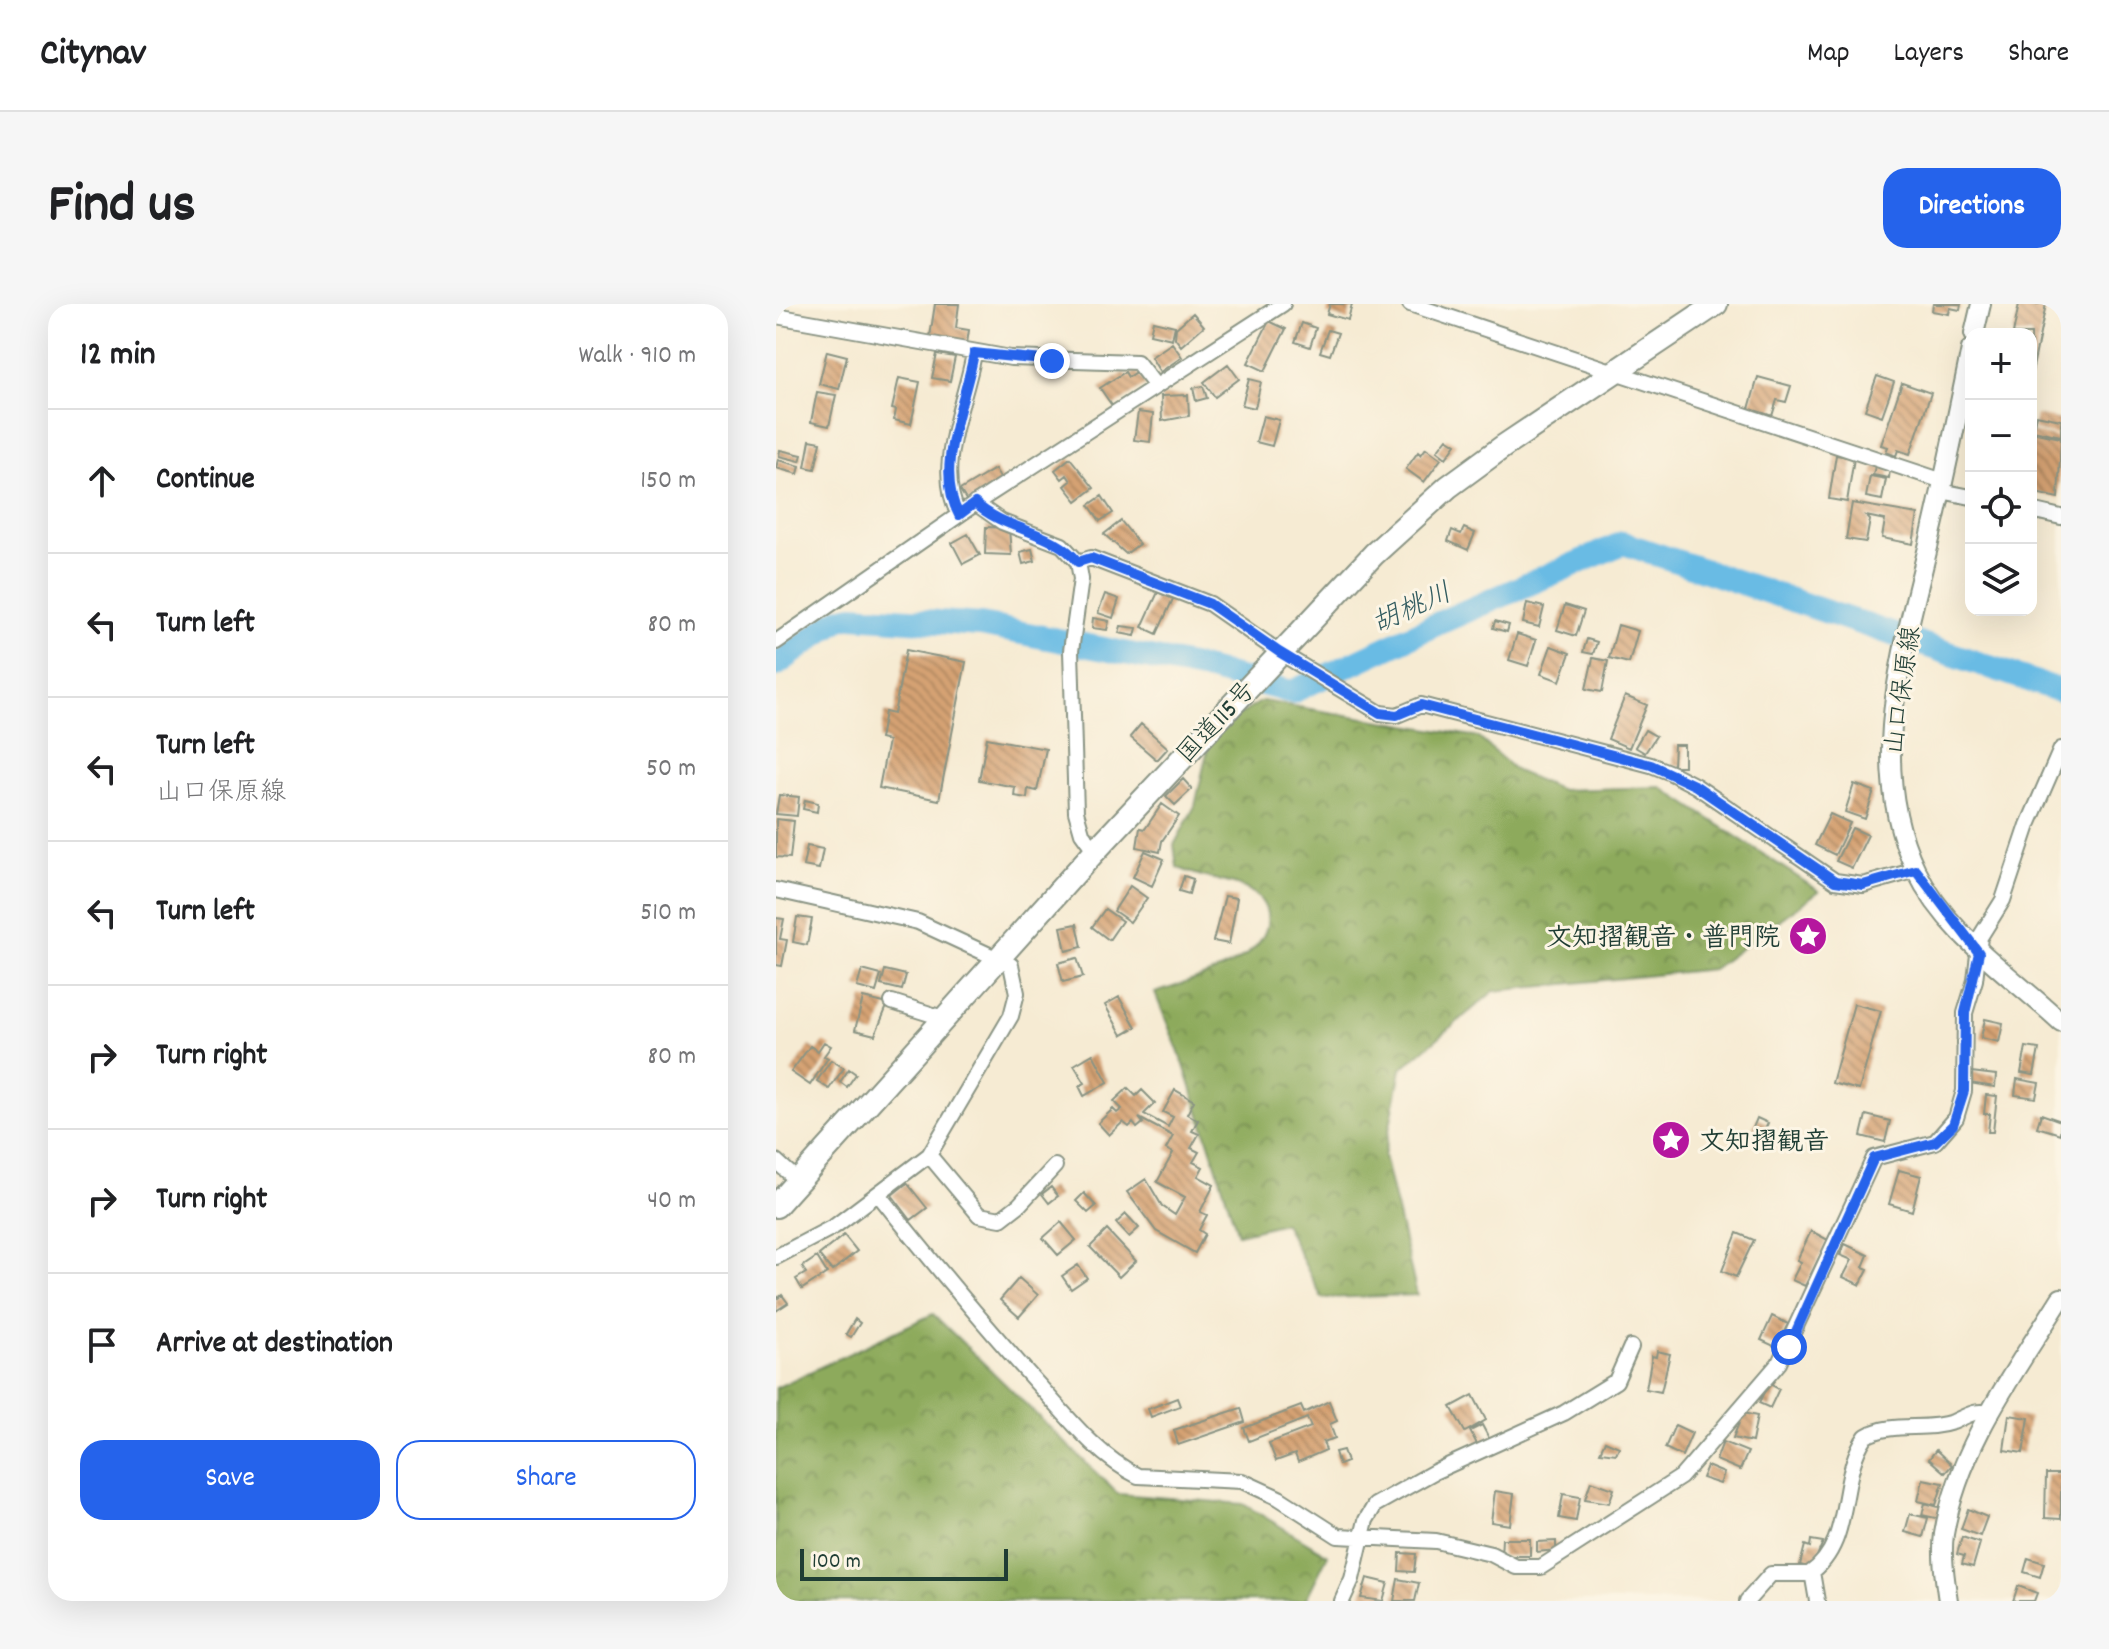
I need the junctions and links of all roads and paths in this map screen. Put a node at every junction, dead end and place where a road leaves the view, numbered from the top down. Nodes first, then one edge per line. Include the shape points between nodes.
1 (1283, 304) edge
2 (1410, 304) edge
3 (1716, 304) edge
4 (1981, 304) edge
5 (776, 316) edge
6 (1975, 328) edge
7 (974, 353) junction
8 (1615, 370) junction
9 (1965, 377) edge
10 (1155, 385) junction
11 (1942, 486) junction
12 (1965, 495) edge
13 (975, 503) junction
14 (2037, 511) edge
15 (959, 515) junction
16 (2061, 517) edge
17 (1078, 562) junction
18 (776, 642) edge
19 (1279, 652) junction
20 (2061, 749) edge
21 (1095, 851) junction
22 (1916, 870) junction
23 (776, 890) edge
24 (1979, 953) junction
25 (1001, 959) junction
26 (892, 1002) dead end
27 (946, 1019) junction
28 (2061, 1022) edge
29 (929, 1155) junction
30 (776, 1161) edge
31 (1055, 1166) dead end
32 (798, 1181) junction
33 (878, 1194) junction
34 (776, 1206) edge
35 (776, 1257) edge
36 (2061, 1298) edge
37 (1631, 1347) dead end
38 (1989, 1413) junction
39 (1361, 1540) junction
40 (1812, 1572) junction
41 (1342, 1601) edge
42 (1747, 1601) edge
43 (1817, 1601) edge
44 (1948, 1601) edge

1 - 10 street
2 - 8 street
3 - 8 highway, 国道115号
4 - 6 main road
5 - 7 street
7 - 10 street via 1035,362 1134,362
7 - 15 street via 949,463 951,495
8 - 11 street
8 - 19 highway, 国道115号 via 1448,487
9 - 11 main road, 山口保原線
10 - 13 street
11 - 12 street
11 - 22 main road, 山口保原線 via 1891,725 1890,774
13 - 15 street
13 - 17 street via 1002,522 1062,545
14 - 16 street
15 - 18 street
17 - 19 street via 1091,558 1210,604
17 - 21 street via 1081,579 1071,651 1076,812
19 - 21 highway, 国道115号
19 - 22 street via 1380,713 1397,715 1421,705 1651,765 1696,786 1835,881 1863,885
20 - 24 street via 2003,900 1983,927
21 - 25 highway, 国道115号
22 - 24 main road, 山口保原線
23 - 25 street via 918,922
24 - 28 main road, 山口保原線
24 - 39 street via 1964,1024 1964,1091 1953,1125 1935,1142 1874,1158 1789,1347 1681,1477 1535,1569 1436,1541
25 - 27 highway, 国道115号
25 - 29 street via 1015,974 1015,1007
26 - 27 street
27 - 32 highway, 国道115号
29 - 31 street via 979,1215 1001,1219
29 - 33 street
30 - 32 street
32 - 34 highway, 国道115号
33 - 35 street via 835,1226
33 - 39 street via 957,1295 1117,1465 1138,1476 1242,1481 1338,1536
36 - 38 main road
37 - 39 street via 1616,1381 1564,1413 1375,1505
38 - 40 street via 1949,1423 1885,1428 1866,1436 1836,1536
38 - 44 main road via 1958,1479 1944,1534
39 - 41 street
40 - 42 street via 1774,1572
40 - 43 street

